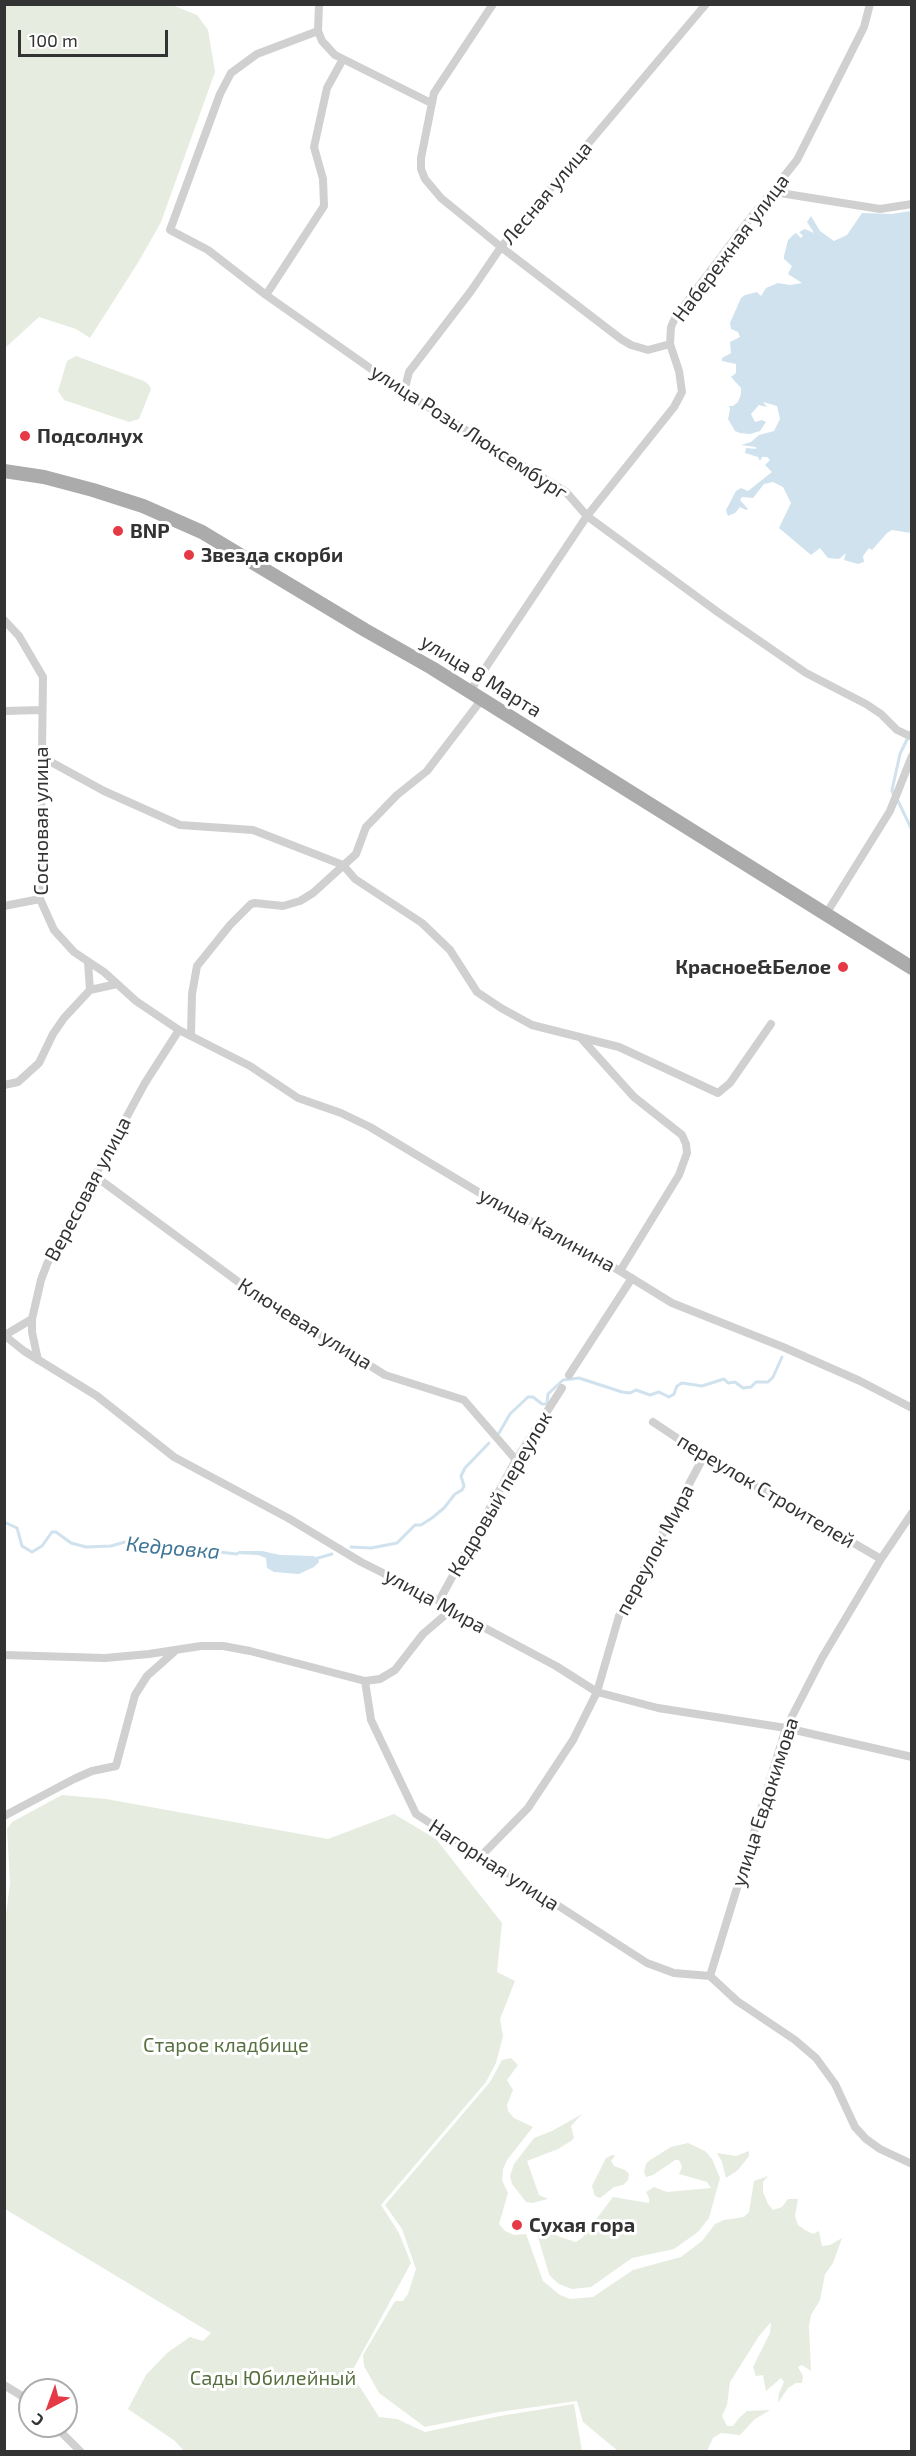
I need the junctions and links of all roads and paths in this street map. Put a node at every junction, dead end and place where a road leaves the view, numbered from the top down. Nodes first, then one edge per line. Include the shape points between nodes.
1 (319, 4) edge
2 (492, 4) edge
3 (706, 4) edge
4 (870, 4) edge
5 (318, 31) junction
6 (344, 59) junction
7 (431, 103) junction
8 (774, 192) junction
9 (912, 204) edge
10 (501, 247) junction
11 (266, 295) junction
12 (670, 344) junction
13 (404, 392) junction
14 (4, 471) edge
15 (587, 516) junction
16 (4, 620) edge
17 (476, 695) junction
18 (41, 710) junction
19 (4, 711) edge
20 (908, 736) edge
21 (40, 756) junction
22 (912, 756) edge
23 (343, 865) junction
24 (40, 899) junction
25 (4, 906) edge
26 (826, 914) junction
27 (87, 962) junction
28 (912, 969) edge
29 (117, 984) junction
30 (90, 990) junction
31 (771, 1023) dead end
32 (179, 1030) junction
33 (191, 1035) junction
34 (579, 1037) junction
35 (4, 1085) edge
36 (95, 1176) junction
37 (620, 1270) junction
38 (632, 1278) junction
39 (32, 1319) junction
40 (5, 1335) edge
41 (38, 1360) junction
42 (569, 1376) dead end
43 (562, 1388) dead end
44 (912, 1408) edge
45 (652, 1422) dead end
46 (704, 1456) junction
47 (516, 1460) junction
48 (912, 1513) edge
49 (881, 1559) junction
50 (439, 1601) junction
51 (451, 1610) junction
52 (175, 1650) junction
53 (4, 1655) edge
54 (365, 1681) junction
55 (597, 1692) junction
56 (786, 1728) junction
57 (912, 1757) edge
58 (4, 1816) edge
59 (481, 1856) junction
60 (710, 1976) junction
61 (912, 2164) edge
62 (4, 2385) edge
63 (18, 2394) edge
64 (67, 2438) edge
65 (81, 2451) edge

1 - 5 street
2 - 7 street
3 - 10 street, Лесная улица
4 - 8 street, Набережная улица via 864,27 812,132
5 - 6 street via 329,49
5 - 11 street, улица Розы Люксембург via 257,54 231,73 170,230 208,250
6 - 7 street
6 - 11 street via 327,88 314,147 323,179 324,206
7 - 10 street via 421,158 425,179 441,198
8 - 9 street via 880,209
8 - 12 street, Набережная улица via 679,312 671,327
10 - 12 street via 631,345 648,350
10 - 13 street, Лесная улица via 409,372
11 - 13 street, улица Розы Люксембург
12 - 15 street, Набережная улица via 682,392
13 - 15 street, улица Розы Люксембург via 566,492
14 - 17 main road, улица 8 Марта via 93,490 144,506 202,532
15 - 17 street, Набережная улица
15 - 20 street, улица Розы Люксембург via 792,664 866,704
16 - 18 street, Сосновая улица via 19,636 43,677
17 - 23 street via 427,771 366,827 356,854
17 - 26 main road, улица 8 Марта
18 - 19 street
18 - 21 street, Сосновая улица
21 - 23 street via 104,791 180,825 252,830
21 - 24 street, Сосновая улица
22 - 26 street via 890,811
23 - 33 street via 300,902 275,907 255,903 245,908 197,966
23 - 34 street via 355,879 438,937 477,992 525,1022
24 - 25 street
24 - 27 street, Сосновая улица via 54,930
26 - 28 main road, улица 8 Марта
27 - 29 street, Сосновая улица
27 - 30 street
29 - 30 street
29 - 32 street, Сосновая улица
30 - 35 street via 64,1018 39,1063 18,1082
31 - 34 street via 730,1083 718,1093 619,1047
32 - 33 street, Сосновая улица
32 - 36 street, Вересовая улица via 145,1083
33 - 37 street, улица Калинина via 250,1066 298,1098 370,1127
34 - 37 street via 634,1097 682,1135 687,1144 679,1174
36 - 39 street, Вересовая улица via 47,1264
36 - 47 street, Ключевая улица via 252,1292 385,1375 464,1400
37 - 38 street, улица Калинина
38 - 42 street
38 - 44 street, улица Калинина via 672,1303 783,1347
39 - 40 street
39 - 41 street, Вересовая улица
40 - 41 street, улица Мира
41 - 50 street, улица Мира via 90,1391 174,1457
43 - 47 street, Кедровый переулок
45 - 46 street, переулок Строителей
46 - 49 street, переулок Строителей
46 - 55 street, переулок Мира via 619,1616
47 - 50 street, Кедровый переулок
48 - 49 street, улица Евдокимова
49 - 56 street, улица Евдокимова
50 - 51 street, улица Мира
51 - 54 street via 423,1634 395,1670 380,1679
51 - 55 street, улица Мира
52 - 53 street via 105,1658
52 - 54 street via 223,1646
52 - 58 street via 147,1676 135,1695 116,1766 74,1779
54 - 59 street, Нагорная улица via 371,1720 416,1814
55 - 56 street, улица Мира via 658,1708
55 - 59 street, переулок Мира via 573,1740 528,1808
56 - 57 street, улица Мира
56 - 60 street, улица Евдокимова
59 - 60 street, Нагорная улица via 647,1964 674,1973
60 - 61 street via 737,2001 816,2058 835,2084 855,2127 866,2139
62 - 63 street
64 - 65 street

